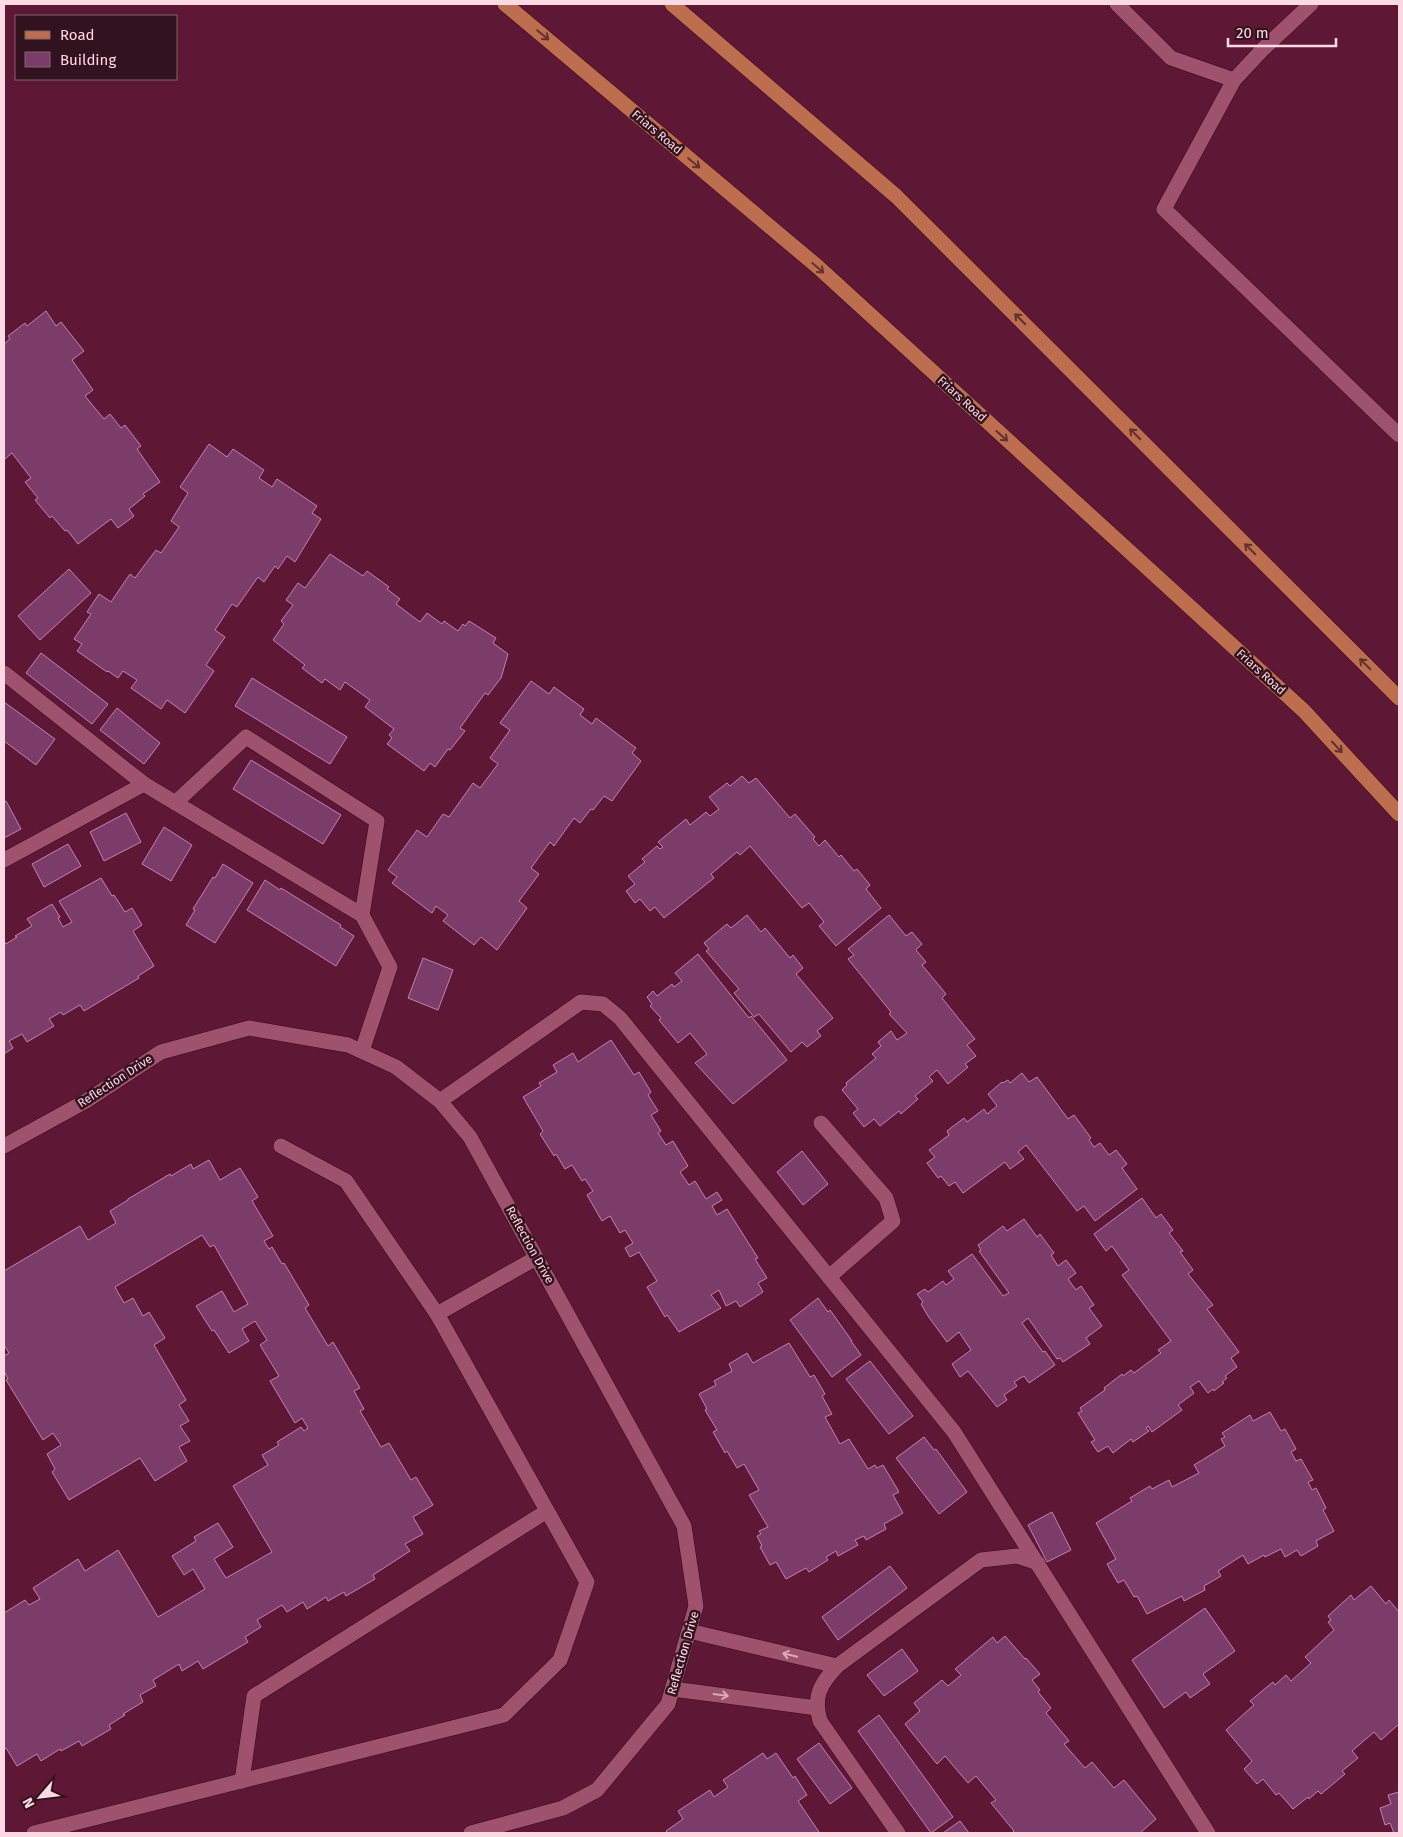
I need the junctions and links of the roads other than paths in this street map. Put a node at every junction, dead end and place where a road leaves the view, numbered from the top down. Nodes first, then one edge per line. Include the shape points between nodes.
1 (506, 4) edge
2 (672, 4) edge
3 (1117, 4) edge
4 (1311, 4) edge
5 (1234, 80) junction
6 (1399, 435) edge
7 (4, 673) edge
8 (1399, 698) edge
9 (144, 784) junction
10 (175, 803) junction
11 (1399, 814) edge
12 (4, 860) edge
13 (362, 915) junction
14 (362, 1051) junction
15 (440, 1100) junction
16 (821, 1123) dead end
17 (4, 1146) edge
18 (281, 1146) dead end
19 (536, 1258) junction
20 (829, 1276) junction
21 (438, 1314) junction
22 (547, 1510) junction
23 (1038, 1563) junction
24 (689, 1631) junction
25 (837, 1666) junction
26 (673, 1689) junction
27 (816, 1708) junction
28 (242, 1781) junction
29 (34, 1833) edge
30 (472, 1833) edge
31 (898, 1833) edge
32 (1208, 1833) edge

1 -> 11 main road, Friars Road via 825,274 1304,711
8 -> 2 main road via 896,196
3 - 5 street via 1171,58
4 - 5 street
5 - 6 street via 1164,209
7 - 9 street
9 - 10 street
9 - 12 street
10 - 13 street
10 - 13 street via 246,737 377,821
13 - 14 street via 390,966
14 - 15 street, Reflection Drive via 396,1067
14 - 17 street, Reflection Drive via 348,1045 249,1028 161,1052 86,1101
15 - 19 street, Reflection Drive via 470,1137
15 - 20 street via 582,1002 603,1004 620,1018
16 - 20 street via 886,1198 893,1221
18 - 21 street via 346,1180
19 - 21 street
19 - 24 street, Reflection Drive via 684,1526 696,1606
20 - 23 street via 954,1432
21 - 22 street
22 - 28 street via 254,1696
22 - 28 street via 587,1582 560,1660 504,1715
23 - 25 street via 1017,1556 981,1560
23 - 32 street
25 -> 24 street
24 - 26 street, Reflection Drive
25 - 27 street via 827,1677
26 -> 27 street
26 - 30 street, Reflection Drive via 668,1704 597,1790 563,1808
27 - 31 street via 820,1721
28 - 29 street

